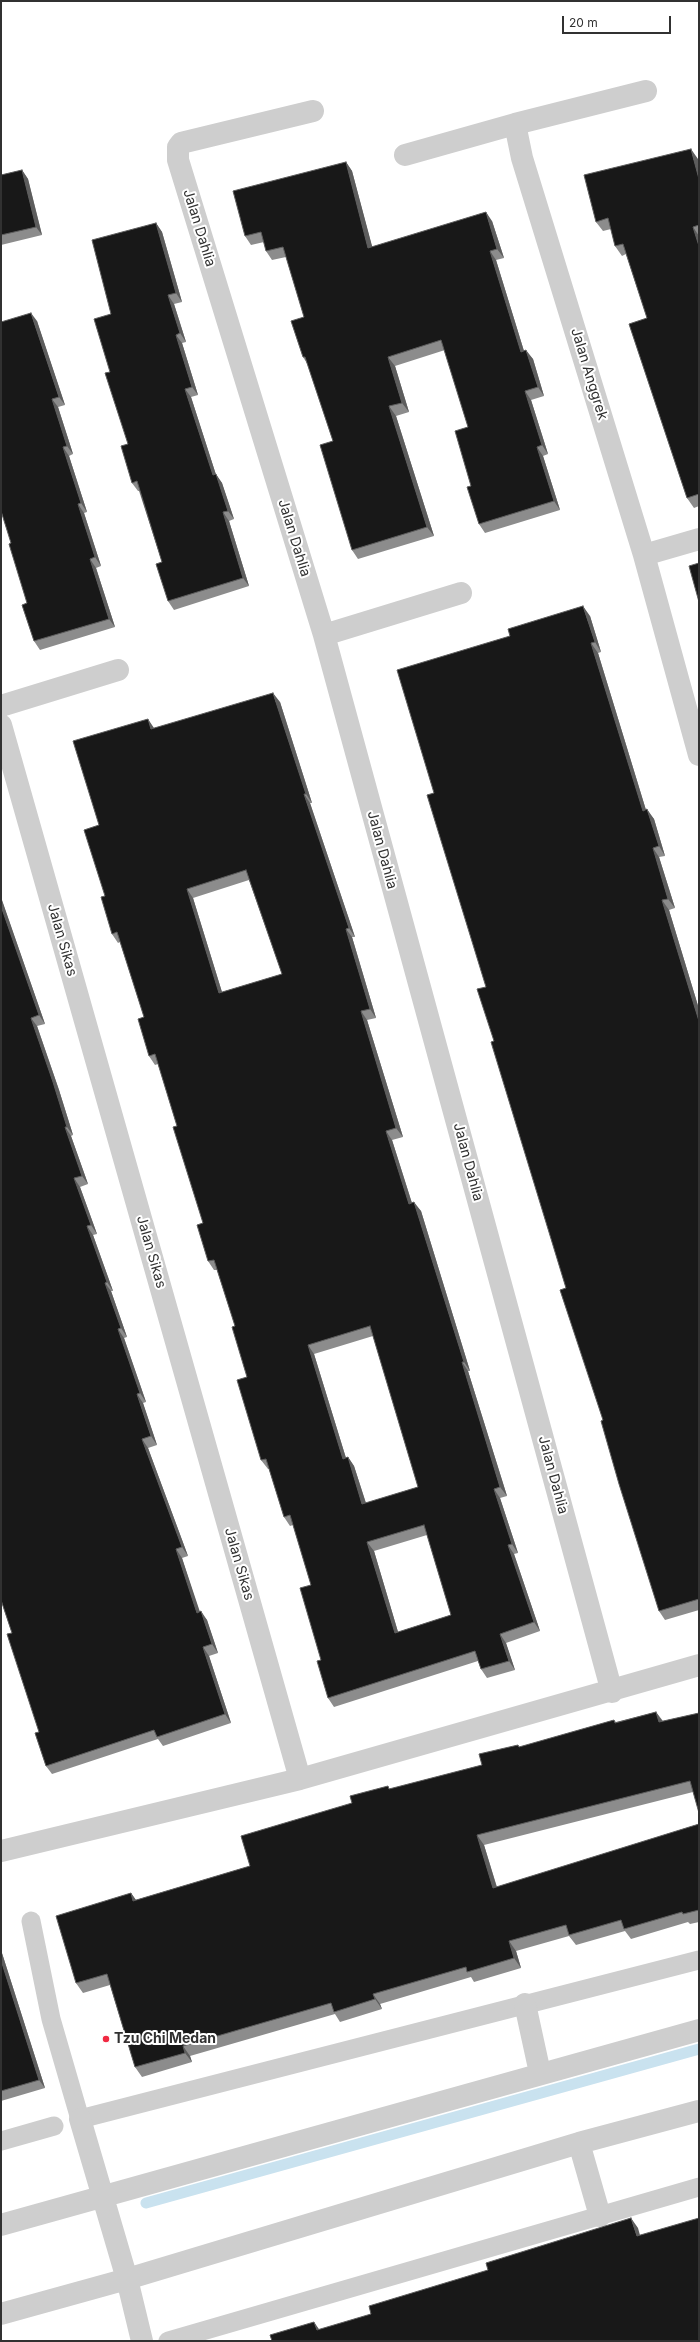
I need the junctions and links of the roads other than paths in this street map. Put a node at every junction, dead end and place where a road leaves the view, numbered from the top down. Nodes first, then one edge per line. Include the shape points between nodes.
1 (646, 92) dead end
2 (313, 111) dead end
3 (515, 124) junction
4 (405, 155) dead end
5 (699, 539) edge
6 (644, 555) junction
7 (461, 593) dead end
8 (324, 635) junction
9 (118, 670) dead end
10 (1, 706) edge
11 (1, 725) edge
12 (699, 755) edge
13 (699, 1665) edge
14 (612, 1692) junction
15 (300, 1778) junction
16 (3, 1845) edge
17 (31, 1922) dead end
18 (699, 1960) edge
19 (526, 2004) junction
20 (699, 2030) edge
21 (540, 2073) junction
22 (699, 2111) edge
23 (80, 2119) junction
24 (54, 2126) dead end
25 (1, 2141) edge
26 (579, 2143) junction
27 (699, 2187) edge
28 (103, 2197) junction
29 (600, 2216) junction
30 (1, 2226) edge
31 (127, 2279) junction
32 (1, 2314) edge
33 (142, 2341) edge
34 (168, 2341) edge

1 - 3 street
2 - 8 street, Jalan Dahlia via 181,143 178,153
3 - 4 street
3 - 6 street, Jalan Anggrek via 525,166
5 - 6 street
6 - 12 street, Jalan Anggrek
7 - 8 street
8 - 14 street, Jalan Dahlia
9 - 10 street
11 - 15 street, Jalan Sikas
13 - 14 street
14 - 15 street
15 - 16 street
17 - 23 lane via 51,2018
18 - 19 lane
19 - 21 street
19 - 23 lane
20 - 21 street
21 - 28 street
22 - 26 street
23 - 28 street
24 - 25 lane
26 - 29 street
26 - 31 street
27 - 29 lane
28 - 30 street
28 - 31 street
29 - 34 lane
31 - 32 street
31 - 33 street

